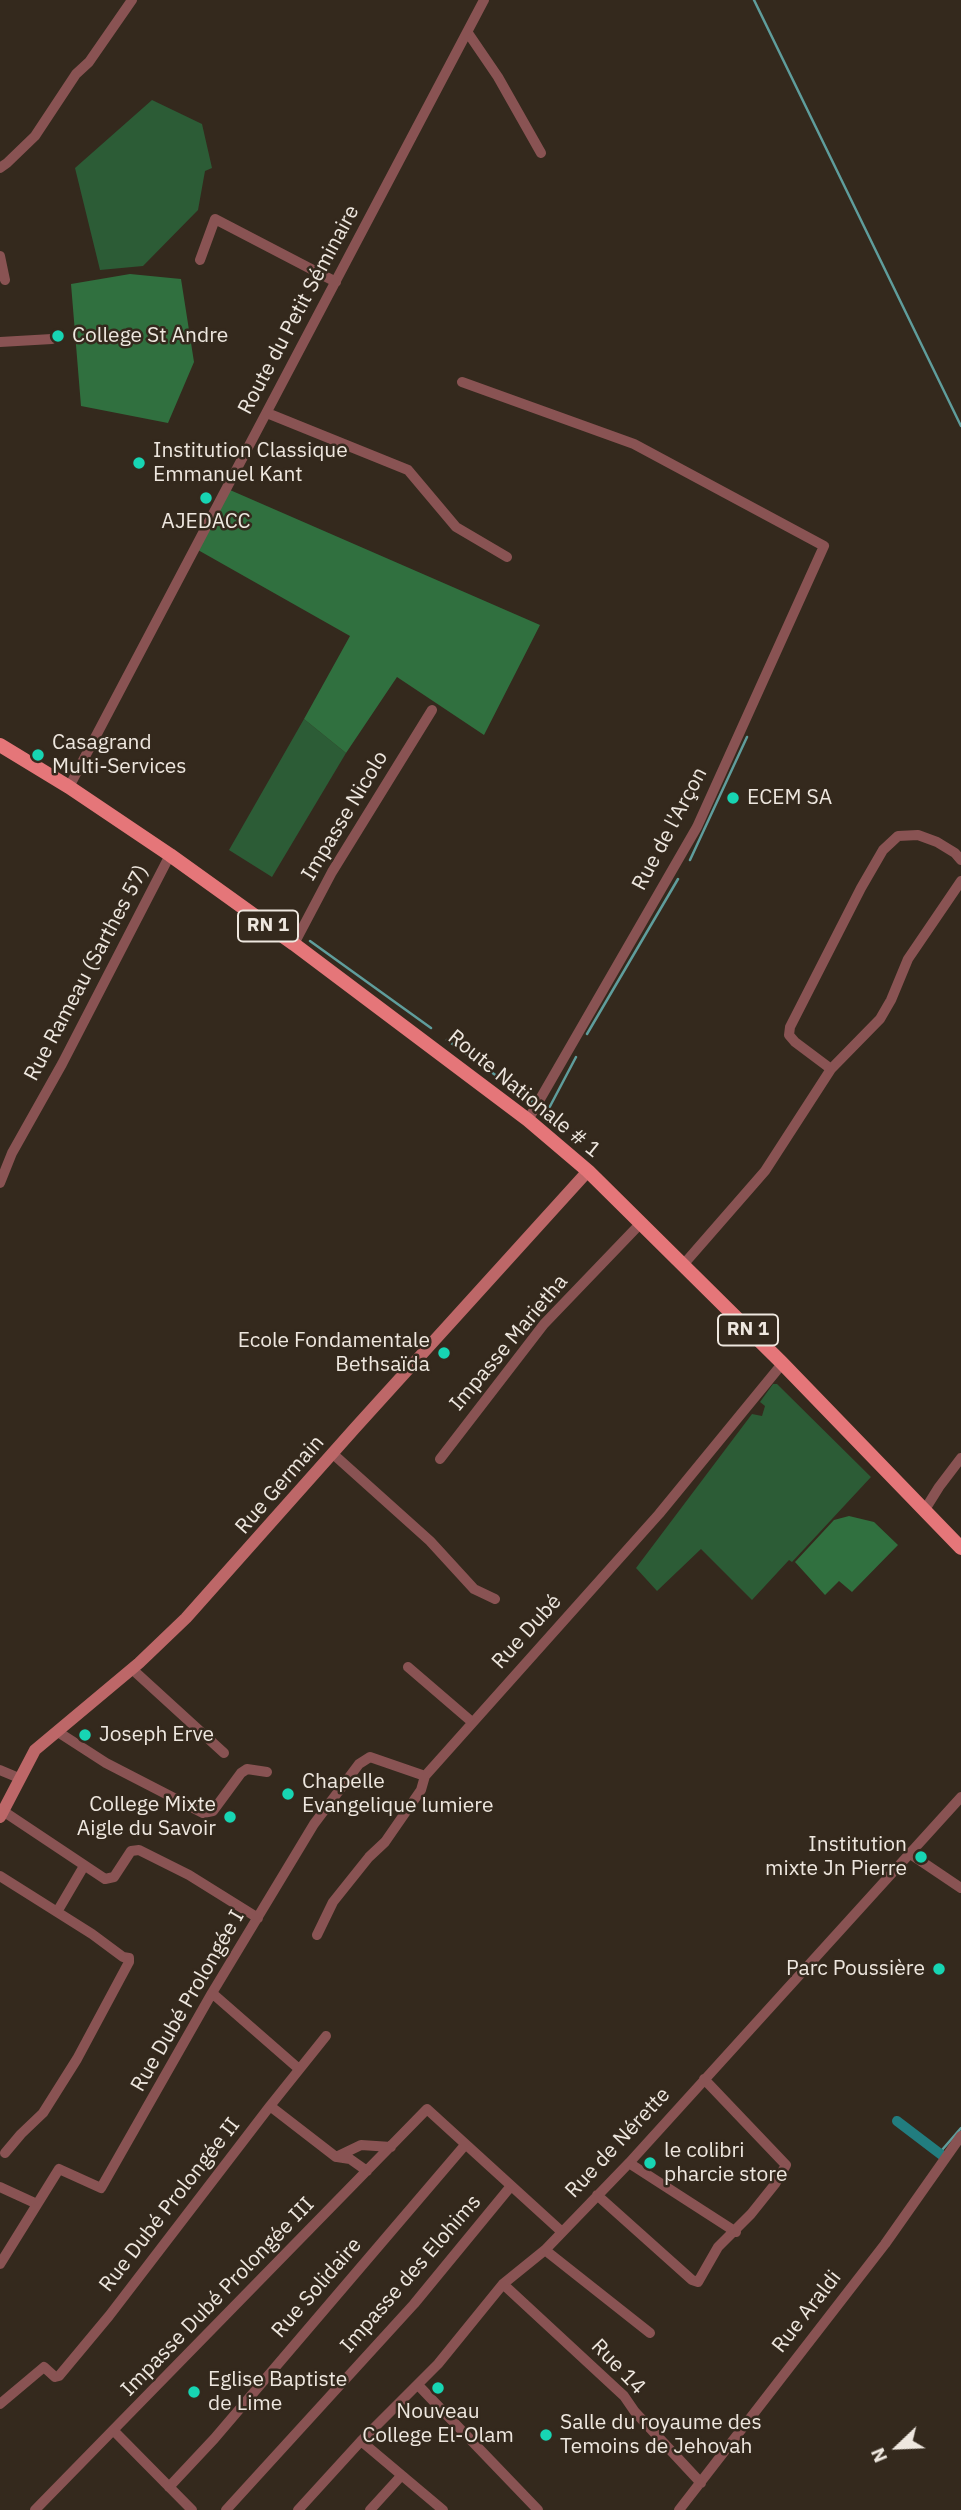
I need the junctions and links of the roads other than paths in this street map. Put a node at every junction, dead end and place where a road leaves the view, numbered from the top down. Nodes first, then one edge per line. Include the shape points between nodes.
1 (132, 0) edge
2 (484, 0) edge
3 (468, 33) junction
4 (541, 153) dead end
5 (0, 168) edge
6 (0, 256) edge
7 (200, 260) dead end
8 (5, 280) dead end
9 (336, 282) junction
10 (52, 339) dead end
11 (0, 342) edge
12 (462, 382) dead end
13 (267, 413) junction
14 (508, 557) dead end
15 (432, 710) dead end
16 (0, 745) edge
17 (69, 787) junction
18 (170, 855) junction
19 (961, 860) edge
20 (961, 881) edge
21 (294, 944) junction
22 (831, 1069) junction
23 (528, 1120) junction
24 (589, 1171) junction
25 (0, 1183) edge
26 (640, 1224) junction
27 (683, 1265) junction
28 (782, 1364) junction
29 (332, 1453) junction
30 (961, 1458) edge
31 (440, 1459) dead end
32 (924, 1511) junction
33 (961, 1548) edge
34 (495, 1600) dead end
35 (408, 1667) dead end
36 (132, 1669) junction
37 (472, 1722) junction
38 (58, 1732) junction
39 (224, 1753) dead end
40 (0, 1770) edge
41 (267, 1772) dead end
42 (425, 1776) junction
43 (19, 1778) junction
44 (961, 1797) edge
45 (2, 1814) edge
46 (909, 1853) junction
47 (85, 1866) junction
48 (0, 1877) edge
49 (961, 1888) edge
50 (57, 1912) junction
51 (258, 1919) junction
52 (317, 1935) dead end
53 (212, 1993) junction
54 (326, 2036) dead end
55 (299, 2069) junction
56 (704, 2079) junction
57 (270, 2105) junction
58 (961, 2136) edge
59 (465, 2145) junction
60 (391, 2147) junction
61 (5, 2153) dead end
62 (336, 2157) junction
63 (629, 2162) junction
64 (367, 2171) junction
65 (511, 2186) junction
66 (0, 2187) edge
67 (597, 2195) junction
68 (37, 2204) junction
69 (736, 2231) junction
70 (562, 2232) junction
71 (545, 2250) junction
72 (0, 2264) edge
73 (503, 2284) junction
74 (650, 2333) dead end
75 (418, 2385) junction
76 (0, 2404) edge
77 (114, 2431) junction
78 (361, 2441) junction
79 (401, 2476) junction
80 (701, 2483) junction
81 (169, 2487) junction
82 (441, 2509) edge
83 (35, 2510) edge
84 (192, 2510) edge
85 (226, 2510) edge
86 (298, 2510) edge
87 (370, 2510) edge
88 (538, 2510) edge
89 (679, 2510) edge

1 - 5 street via 35,136
2 - 3 street, Route du Petit Séminaire
3 - 4 street
3 - 9 street, Route du Petit Séminaire
6 - 8 street
7 - 9 street via 215,219
9 - 13 street, Route du Petit Séminaire
10 - 11 street
12 - 23 street, Rue de l'Arçon via 634,444 824,546 696,827
13 - 14 street via 408,471 456,527
13 - 17 street, Route du Petit Séminaire
15 - 21 street, Impasse Nicolo via 332,872
16 - 17 main road, Route Nationale # 1 / RN 1
17 - 18 main road, Route Nationale # 1 / RN 1
18 - 21 main road, Route Nationale # 1 / RN 1
18 - 25 street, Rue Rameau (Sarthes 57)
19 - 22 street via 918,835 898,836 883,850 790,1027 795,1042
20 - 22 street via 908,959 880,1018
21 - 23 main road, Route Nationale # 1 / RN 1
22 - 27 street via 765,1171
23 - 24 main road, Route Nationale # 1 / RN 1
24 - 26 main road, Route Nationale # 1 / RN 1
24 - 29 street, Rue Germain
26 - 27 main road, Route Nationale # 1 / RN 1
26 - 31 street, Impasse Marietha via 544,1324
27 - 28 main road, Route Nationale # 1 / RN 1
28 - 32 main road, Route Nationale # 1 / RN 1
28 - 37 street, Rue Dubé via 659,1514
29 - 34 street via 430,1541 474,1589
29 - 36 street, Rue Germain via 219,1584
30 - 32 street
32 - 33 main road, Route Nationale # 1 / RN 1
35 - 37 street
36 - 38 street, Rue Germain
36 - 39 street
37 - 42 street, Rue Dubé
38 - 41 street via 203,1814 212,1811 247,1769
38 - 43 street, Rue Germain via 35,1750
40 - 43 street
42 - 51 street, Rue Dubé Prolongée I via 365,1758 314,1824
42 - 52 street, Rue Dubé via 421,1790 385,1842 333,1902
43 - 45 street, Rue Germain
44 - 46 street, Rue de Nérette
45 - 47 street
46 - 49 street
46 - 56 street, Rue de Nérette
47 - 50 street
47 - 51 street via 106,1879 114,1877 131,1852 139,1850
48 - 50 street
50 - 61 street via 129,1962 43,2113
51 - 53 street, Rue Dubé Prolongée I
53 - 55 street
53 - 68 street, Rue Dubé Prolongée I via 101,2188 59,2169
54 - 55 street
55 - 57 street
56 - 63 street, Rue de Nérette
56 - 69 street via 786,2165
57 - 62 street
57 - 76 street, Rue Dubé Prolongée II via 59,2376 44,2367
58 - 80 street, Rue Araldi via 886,2244
59 - 60 street, Impasse Dubé Prolongée III via 427,2109
59 - 65 street
59 - 81 street, Rue Solidaire
60 - 62 street via 361,2146
60 - 64 street, Impasse Dubé Prolongée III
62 - 64 street via 349,2159
63 - 67 street, Rue de Nérette
63 - 69 street
64 - 77 street, Impasse Dubé Prolongée III
65 - 70 street
65 - 85 street, Impasse des Elohims via 414,2304
66 - 68 street
67 - 69 street via 696,2282 718,2247
67 - 70 street, Rue de Nérette
68 - 72 street, Rue Dubé Prolongée I
70 - 71 street, Rue de Nérette
71 - 73 street, Rue de Nérette
71 - 74 street
73 - 75 street, Rue de Nérette
73 - 80 street, Rue 14 via 624,2396
75 - 78 street, Rue de Nérette
75 - 88 street
77 - 81 street
77 - 83 street, Impasse Dubé Prolongée III
78 - 79 street
78 - 86 street, Rue de Nérette
79 - 82 street
79 - 87 street
80 - 89 street, Rue Araldi
81 - 84 street

